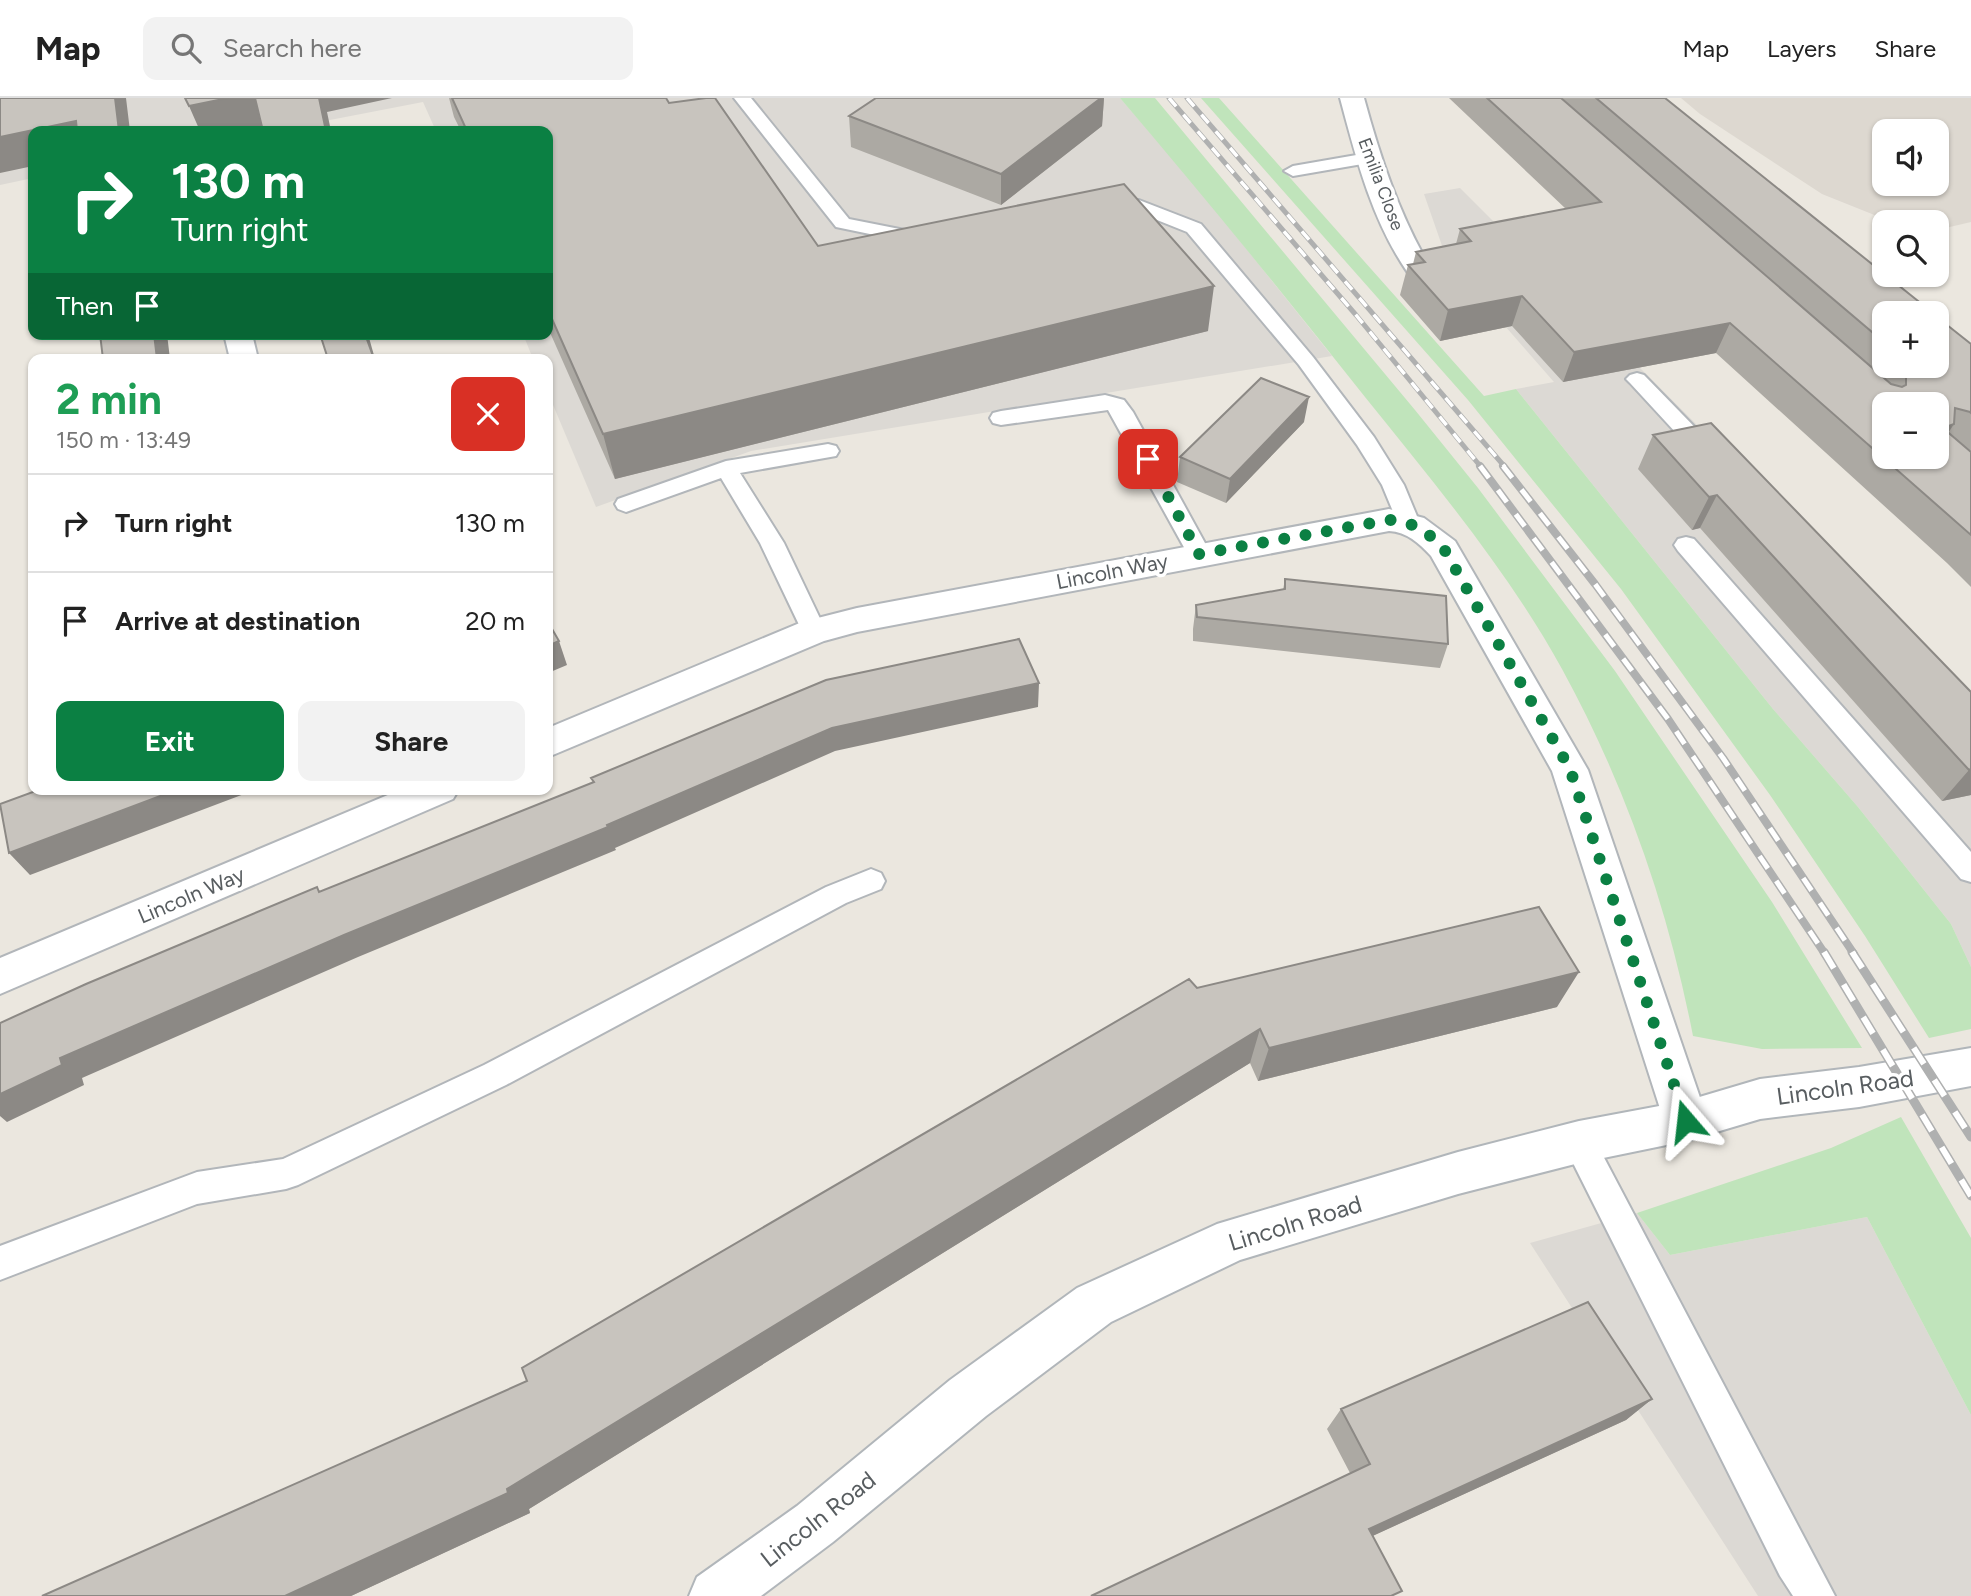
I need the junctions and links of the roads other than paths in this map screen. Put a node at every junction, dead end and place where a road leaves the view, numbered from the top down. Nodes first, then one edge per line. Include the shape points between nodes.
1 (742, 98) edge
2 (1352, 98) edge
3 (1368, 158) junction
4 (1293, 171) dead end
5 (1086, 216) edge
6 (942, 243) edge
7 (1417, 267) edge
8 (1637, 379) dead end
9 (1000, 418) dead end
10 (828, 451) dead end
11 (726, 468) junction
12 (1722, 469) edge
13 (626, 504) dead end
14 (1406, 521) junction
15 (1686, 545) dead end
16 (1199, 554) junction
17 (814, 631) junction
18 (553, 741) edge
19 (411, 795) edge
20 (377, 802) edge
21 (1971, 871) edge
22 (871, 881) dead end
23 (0, 976) edge
24 (1971, 1067) edge
25 (1686, 1121) junction
26 (1579, 1142) junction
27 (0, 1263) edge
28 (716, 1596) edge
29 (1815, 1596) edge

1 - 6 lane via 843,223
2 - 3 street, Emilia Close
3 - 4 lane
3 - 7 street, Emilia Close
5 - 14 lane via 1139,206 1195,228 1306,361 1366,442 1393,485
8 - 12 lane
9 - 16 lane via 1105,402 1116,405
10 - 11 lane
11 - 13 lane
11 - 17 lane via 772,543
14 - 16 street, Lincoln Way via 1389,520
14 - 25 street via 1430,534 1444,549 1570,769
15 - 21 lane
16 - 17 street, Lincoln Way
17 - 18 street, Lincoln Way
19 - 20 street, Lincoln Way
20 - 23 street, Lincoln Way
22 - 27 lane via 836,895 495,1075 286,1174 197,1188
24 - 25 street, Lincoln Road via 1760,1099
25 - 26 street, Lincoln Road
26 - 28 street, Lincoln Road via 1233,1240 1094,1305
26 - 29 lane

